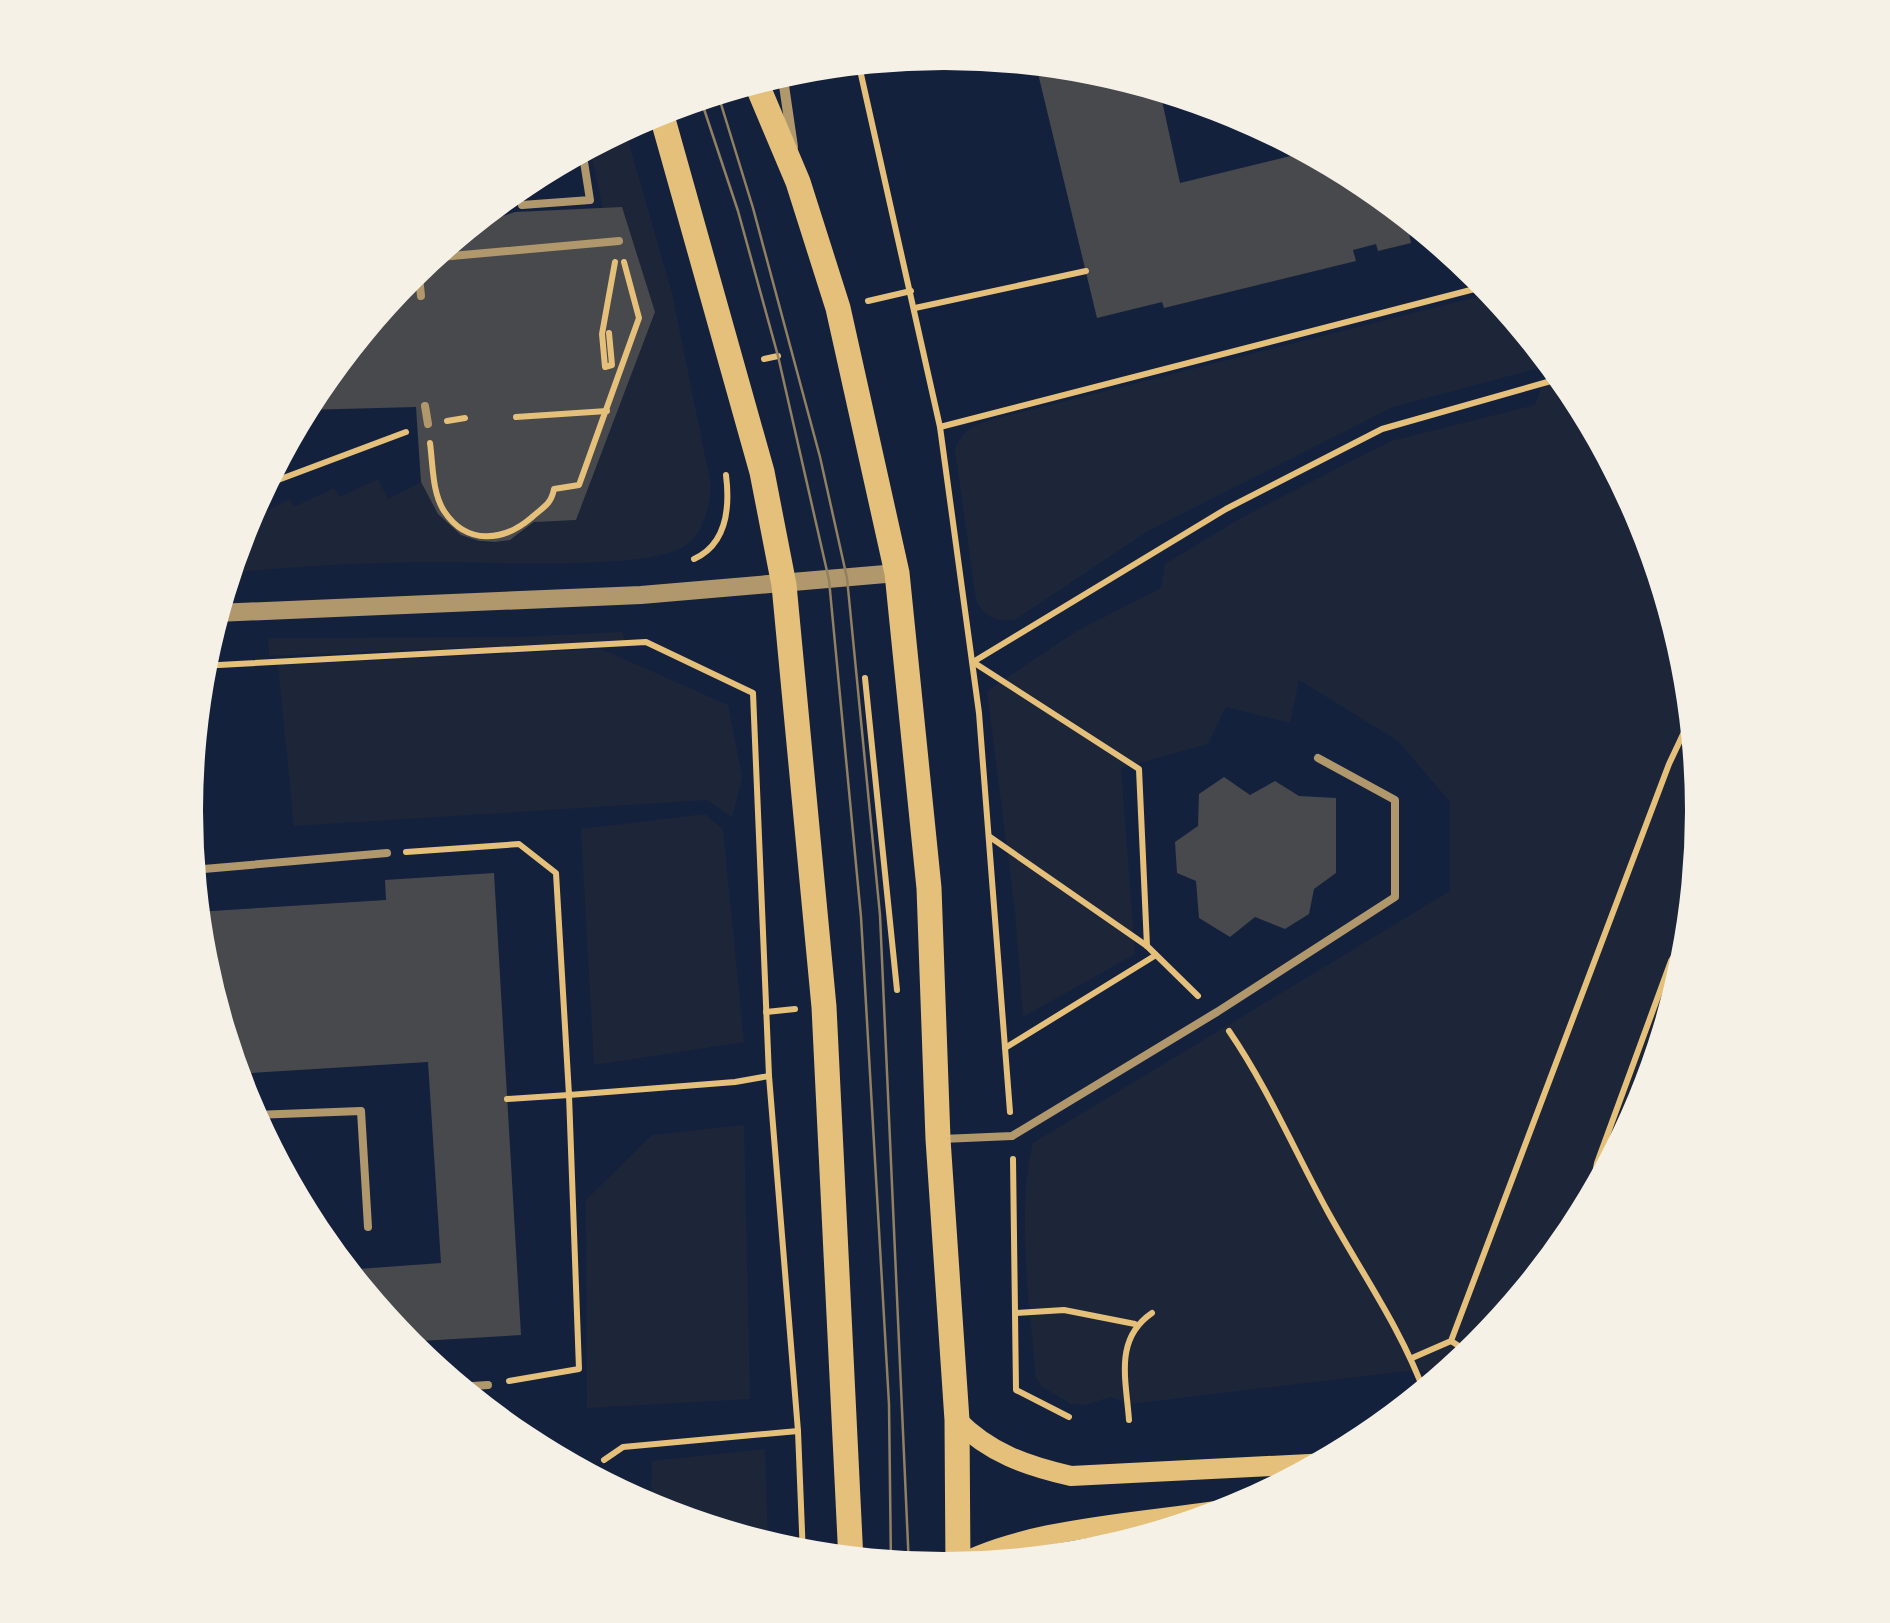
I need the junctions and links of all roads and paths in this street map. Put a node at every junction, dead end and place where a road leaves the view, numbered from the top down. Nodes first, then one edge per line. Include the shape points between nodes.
1 (861, 75) edge
2 (784, 88) edge
3 (761, 93) edge
4 (665, 125) edge
5 (584, 164) edge
6 (798, 182) junction
7 (522, 204) dead end
8 (619, 242) junction
9 (454, 256) edge
10 (1086, 272) dead end
11 (420, 288) edge
12 (1472, 290) edge
13 (911, 291) junction
14 (421, 296) dead end
15 (838, 308) junction
16 (915, 308) junction
17 (609, 333) dead end
18 (778, 356) dead end
19 (763, 360) dead end
20 (1549, 382) edge
21 (425, 406) dead end
22 (607, 411) junction
23 (516, 416) dead end
24 (428, 424) junction
25 (940, 428) junction
26 (723, 461) dead end
27 (283, 478) edge
28 (685, 561) dead end
29 (898, 573) junction
30 (784, 585) junction
31 (231, 612) edge
32 (973, 662) junction
33 (218, 665) edge
34 (1682, 736) edge
35 (1318, 758) dead end
36 (989, 837) junction
37 (387, 853) joint
38 (206, 869) edge
39 (1148, 946) junction
40 (1156, 954) junction
41 (1671, 962) edge
42 (1216, 1012) junction
43 (1005, 1048) junction
44 (769, 1076) junction
45 (568, 1095) junction
46 (507, 1100) dead end
47 (268, 1114) edge
48 (1012, 1136) junction
49 (938, 1139) junction
50 (1597, 1163) edge
51 (368, 1227) dead end
52 (1015, 1313) junction
53 (1152, 1313) dead end
54 (1136, 1324) junction
55 (1451, 1341) junction
56 (1458, 1346) edge
57 (1412, 1358) junction
58 (1421, 1380) edge
59 (488, 1385) joint
60 (476, 1386) edge
61 (1069, 1417) dead end
62 (957, 1420) junction
63 (1130, 1420) dead end
64 (798, 1431) junction
65 (1296, 1465) edge
66 (598, 1467) edge
67 (1176, 1516) edge
68 (802, 1539) edge
69 (850, 1547) edge
70 (998, 1551) edge
71 (955, 1553) edge

1 - 13 path
2 - 6 street
3 - 6 main road
4 - 30 main road via 762,472
5 - 7 lane via 590,200
6 - 15 main road
8 - 9 lane
8 - 17 path via 602,334 605,367 612,365
8 - 22 path via 639,318
10 - 16 path
11 - 14 lane
12 - 25 path
13 - 15 path
13 - 16 path
15 - 29 main road
16 - 25 path
18 - 19 path
20 - 32 path via 1382,429 1226,509
21 - 24 lane
22 - 23 path
22 - 24 path via 579,485 554,489 551,503 519,529 495,538 460,528 444,512
24 - 27 path
25 - 32 path
26 - 28 path via 728,518 700,557
29 - 30 street
29 - 49 main road via 929,888
30 - 31 street
30 - 69 main road via 824,1007
32 - 36 path
32 - 39 path via 1139,769
33 - 44 path via 646,642 753,693
34 - 55 path
35 - 42 lane via 1395,800 1395,897
36 - 39 path
36 - 43 path
37 - 38 lane
37 - 45 path via 518,844 556,873
39 - 40 path
40 - 42 path
40 - 43 path
41 - 50 path
42 - 48 lane
42 - 57 path via 1258,1073
43 - 48 path
44 - 45 path
44 - 64 path
45 - 46 path
45 - 59 path via 578,1369
47 - 51 lane via 361,1111
48 - 49 lane
48 - 52 path
49 - 62 main road
52 - 54 path via 1064,1310
52 - 61 path via 1016,1390
53 - 54 path
54 - 63 path via 1124,1360
55 - 56 path
55 - 57 path
57 - 58 path
59 - 60 lane
62 - 65 main road via 1006,1456 1071,1476
62 - 71 main road
64 - 66 path via 622,1447
64 - 68 path
67 - 70 main road via 1073,1531

